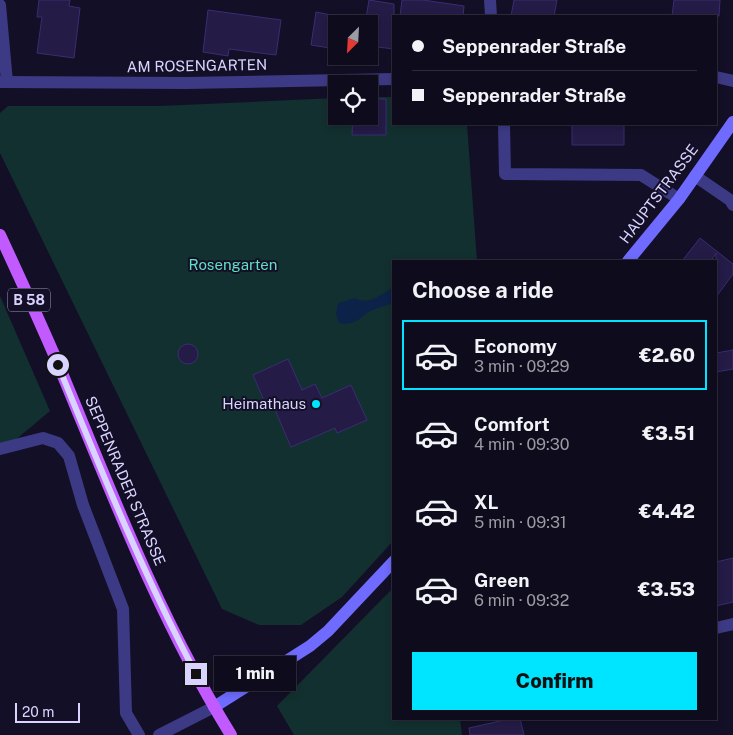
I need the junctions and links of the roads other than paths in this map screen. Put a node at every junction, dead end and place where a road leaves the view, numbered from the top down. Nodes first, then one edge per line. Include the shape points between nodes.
1 (490, 0) edge
2 (0, 5) edge
3 (491, 15) edge
4 (717, 76) edge
5 (392, 79) edge
6 (733, 81) edge
7 (4, 82) edge
8 (733, 122) edge
9 (504, 125) edge
10 (695, 176) junction
11 (679, 199) junction
12 (733, 205) edge
13 (0, 235) edge
14 (629, 260) edge
15 (0, 449) edge
16 (392, 562) edge
17 (733, 624) edge
18 (717, 628) edge
19 (214, 707) junction
20 (139, 735) edge
21 (159, 735) edge
22 (231, 735) edge

1 - 3 street
2 - 7 street
4 - 6 street
5 - 7 street, AM ROSENGARTEN
8 - 10 street, HAUPTSTRASSE
9 - 11 street via 505,174 640,175
10 - 11 street, HAUPTSTRASSE
10 - 12 street
11 - 14 street, HAUPTSTRASSE
13 - 19 main road, SEPPENRADER STRASSE / B 58 via 58,365 119,515 170,625
15 - 20 street via 43,438 58,442 69,456 83,505 123,609 126,713
16 - 19 street via 328,631
17 - 18 street
19 - 21 street
19 - 22 main road, SEPPENRADER STRASSE / B 58

